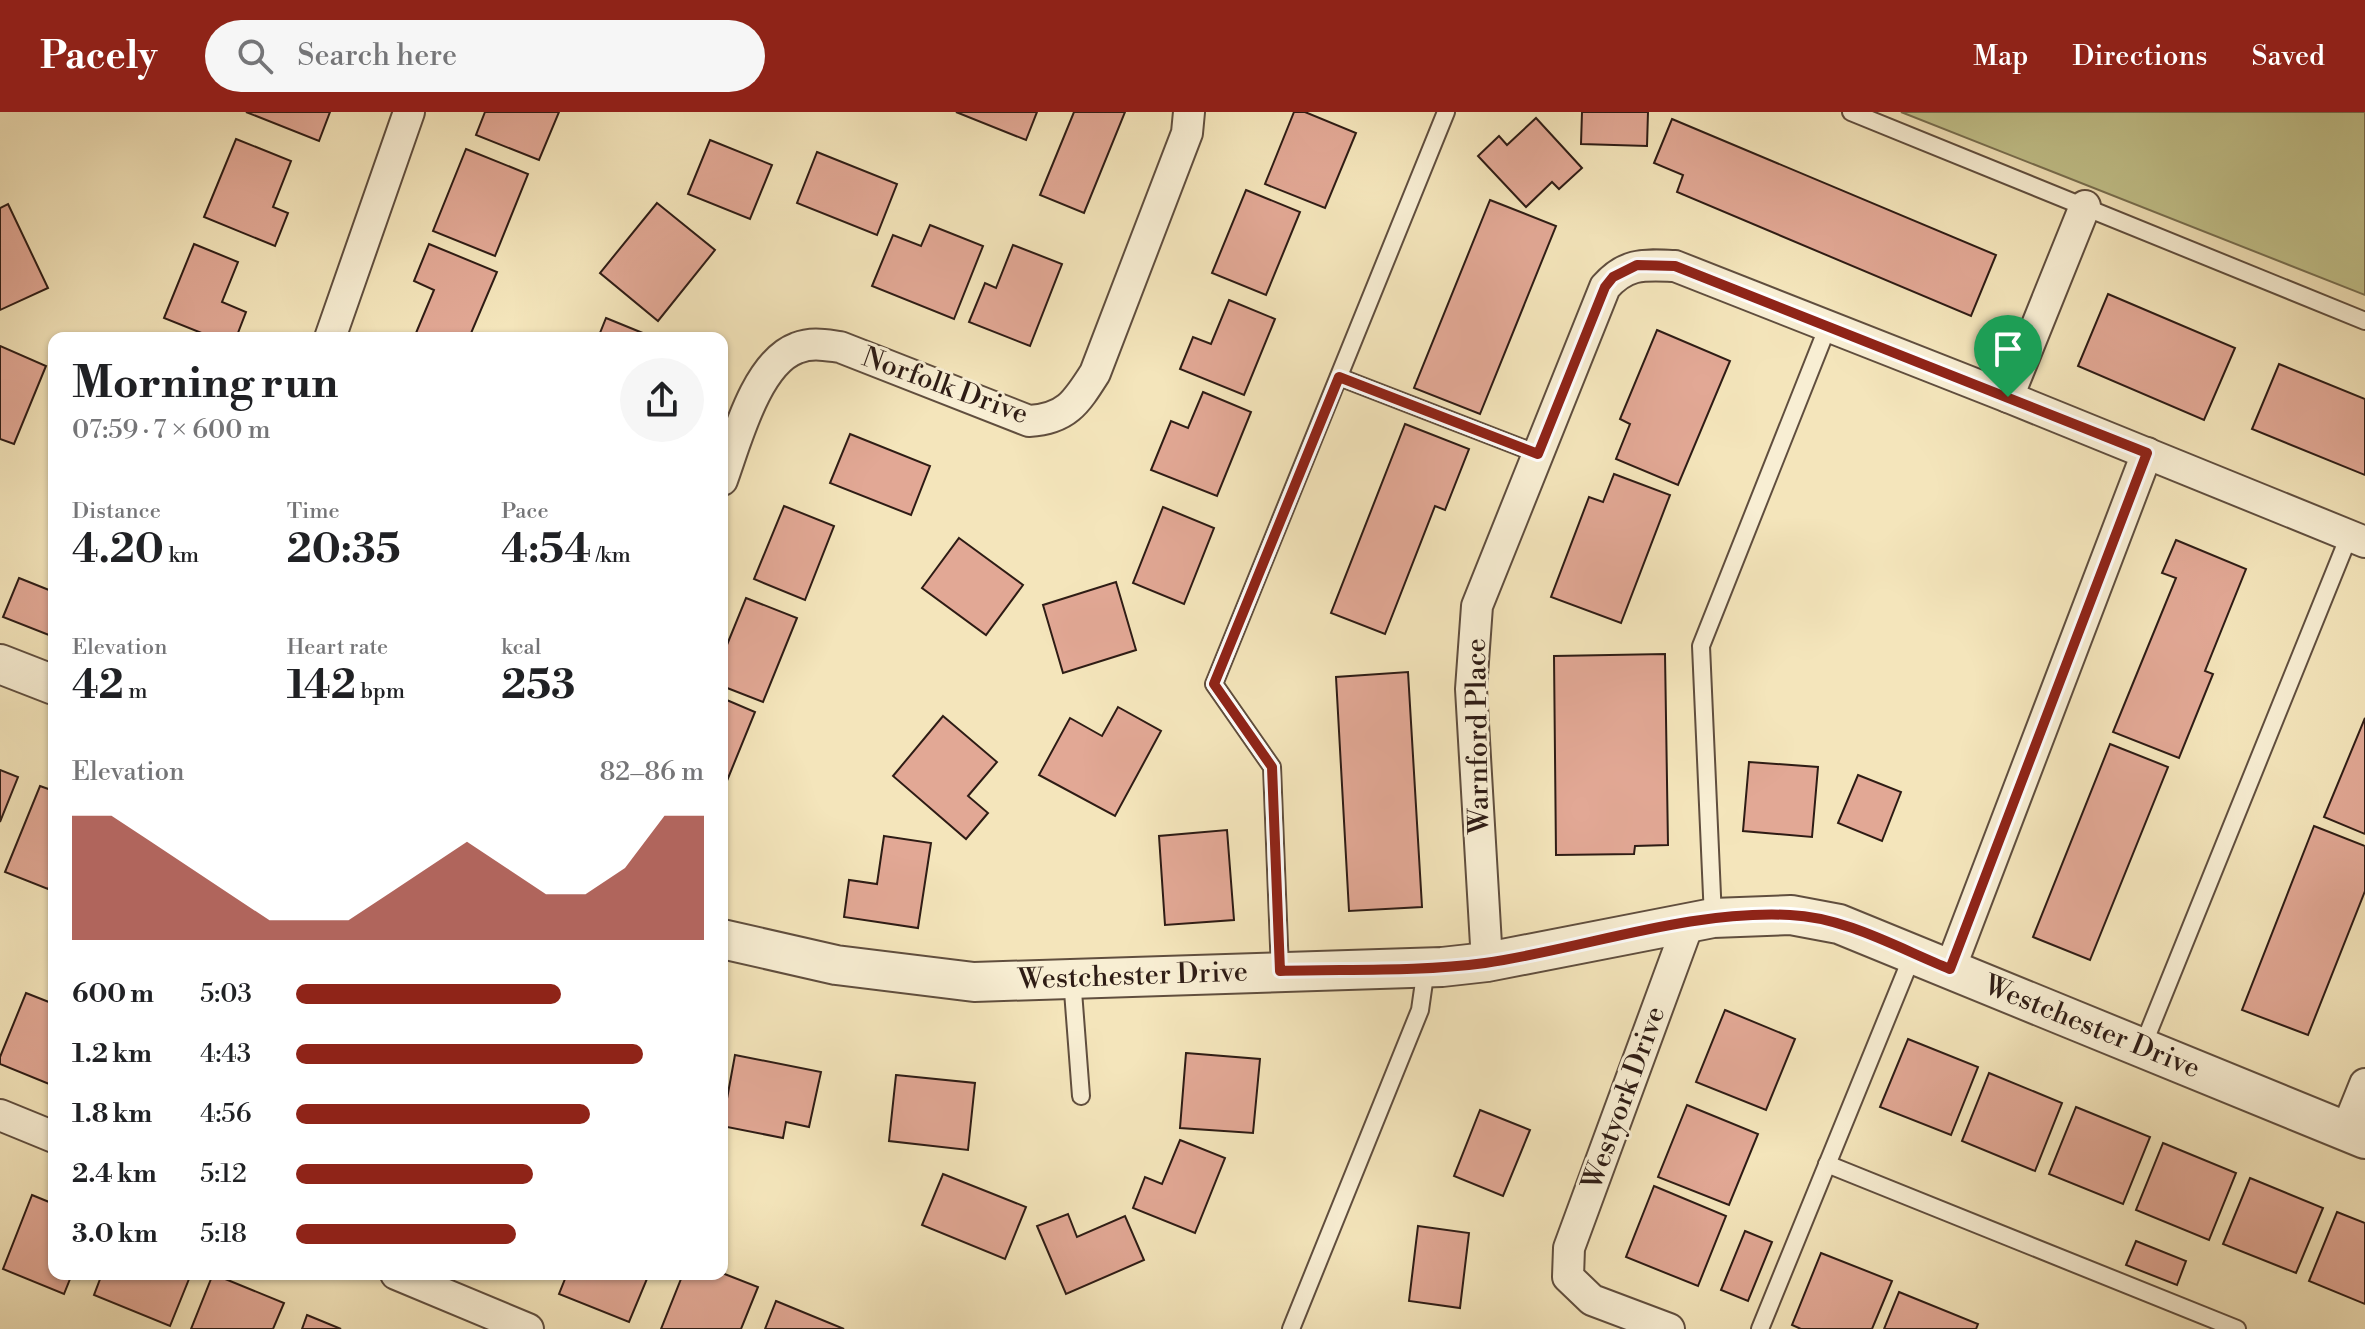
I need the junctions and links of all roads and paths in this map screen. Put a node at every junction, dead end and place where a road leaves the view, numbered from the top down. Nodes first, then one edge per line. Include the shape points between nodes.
1 (409, 112) edge
2 (1189, 112) edge
3 (1446, 112) edge
4 (1851, 112) edge
5 (2085, 206) junction
6 (2365, 321) edge
7 (1828, 326) junction
8 (332, 332) edge
9 (1339, 377) junction
10 (2008, 397) junction
11 (2147, 453) junction
12 (1538, 454) junction
13 (728, 464) edge
14 (2357, 539) edge
15 (0, 664) edge
16 (48, 683) edge
17 (1701, 920) junction
18 (728, 940) edge
19 (1913, 954) junction
20 (1487, 962) junction
21 (1426, 968) junction
22 (1950, 969) junction
23 (1280, 971) junction
24 (1072, 978) junction
25 (2142, 1048) junction
26 (2365, 1084) edge
27 (1081, 1096) dead end
28 (0, 1115) edge
29 (48, 1135) edge
30 (2355, 1135) edge
31 (1827, 1164) junction
32 (410, 1280) edge
33 (528, 1329) edge
34 (1291, 1329) edge
35 (1669, 1329) edge
36 (1760, 1329) edge
37 (2237, 1329) edge

1 - 8 street
2 - 13 street, Norfolk Drive via 1187,133 1095,373 1077,400 1051,420 1029,421 840,347 813,343 777,359 752,399
3 - 9 lane
4 - 5 lane
5 - 6 lane
5 - 10 street
7 - 10 street
7 - 12 street, Warnford Place via 1675,266 1637,265 1605,287
7 - 17 lane via 1701,646
9 - 12 lane
9 - 23 lane via 1214,684 1272,767
10 - 11 street
11 - 14 street
11 - 22 street
12 - 20 street, Warnford Place via 1477,606 1471,689
14 - 25 lane
15 - 16 street
17 - 19 street, Westchester Drive via 1791,915 1839,924
17 - 20 street, Westchester Drive
17 - 35 street, Westyork Drive via 1569,1248 1568,1277 1592,1300
18 - 24 street, Westchester Drive via 836,965 974,982
19 - 22 street, Westchester Drive
19 - 31 lane
20 - 21 street, Westchester Drive
21 - 23 street, Westchester Drive
21 - 34 lane via 1420,1010
22 - 25 street, Westchester Drive
23 - 24 street, Westchester Drive
24 - 27 lane
25 - 30 street, Westchester Drive
26 - 30 street
28 - 29 street
31 - 36 lane
31 - 37 lane
32 - 33 street

